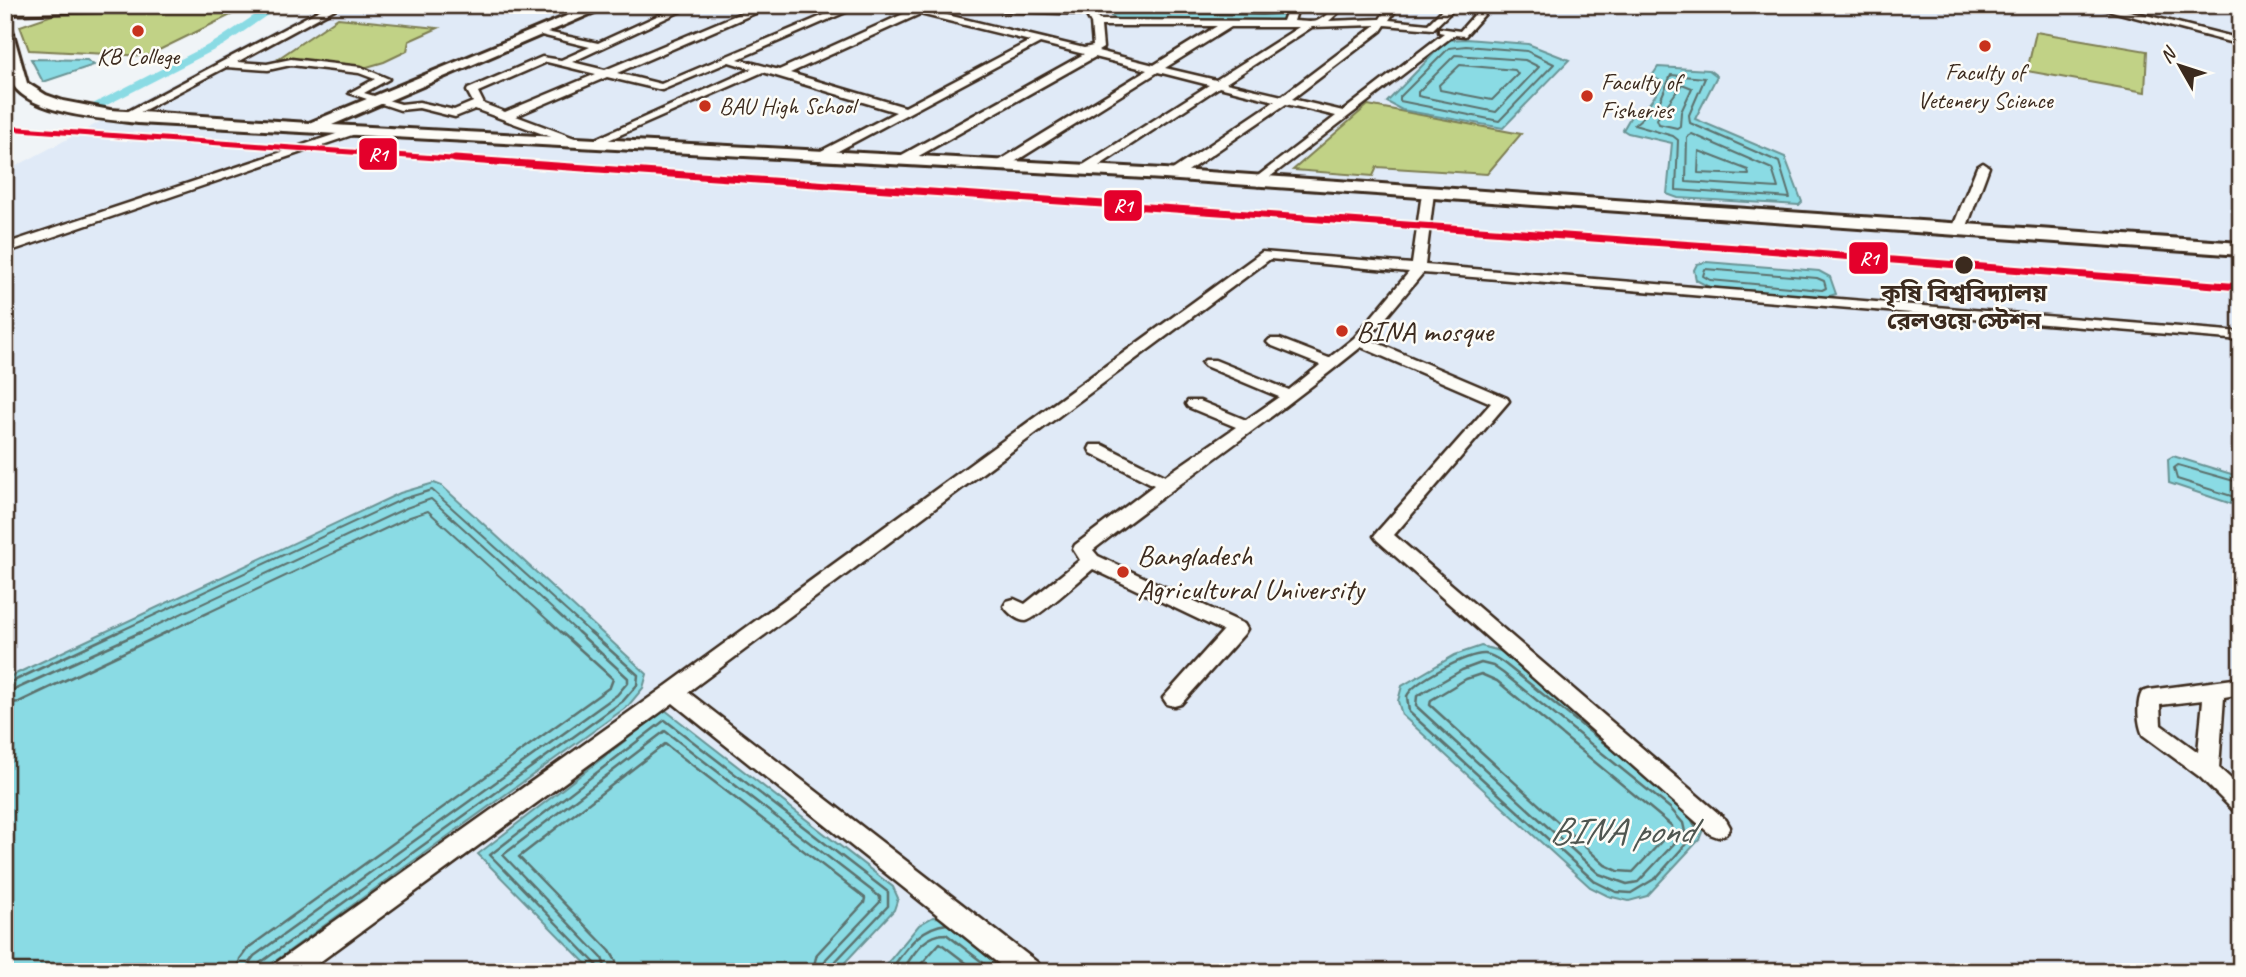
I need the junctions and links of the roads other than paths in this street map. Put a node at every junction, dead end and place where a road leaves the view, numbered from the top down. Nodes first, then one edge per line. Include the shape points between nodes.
1 (175, 5) edge
2 (337, 5) edge
3 (605, 5) edge
4 (689, 5) edge
5 (769, 5) edge
6 (857, 5) edge
7 (896, 5) edge
8 (1294, 5) edge
9 (1342, 5) edge
10 (1394, 5) edge
11 (1452, 5) edge
12 (1488, 5) edge
13 (2094, 5) edge
14 (1084, 7) edge
15 (5, 10) edge
16 (925, 12) junction
17 (1381, 22) junction
18 (1096, 23) junction
19 (1228, 24) junction
20 (1285, 24) junction
21 (1315, 24) junction
22 (1430, 27) junction
23 (5, 30) edge
24 (1452, 32) junction
25 (540, 33) junction
26 (1039, 40) junction
27 (2241, 42) edge
28 (600, 46) junction
29 (9, 52) edge
30 (1089, 52) junction
31 (729, 59) junction
32 (562, 63) junction
33 (226, 64) junction
34 (1155, 68) junction
35 (761, 69) junction
36 (607, 74) junction
37 (780, 74) junction
38 (1217, 83) junction
39 (378, 100) junction
40 (1284, 100) junction
41 (475, 105) junction
42 (906, 111) junction
43 (127, 115) junction
44 (1345, 115) junction
45 (506, 116) junction
46 (309, 128) junction
47 (354, 131) junction
48 (585, 143) junction
49 (823, 155) junction
50 (904, 159) junction
51 (1001, 165) junction
52 (1983, 167) dead end
53 (1084, 170) junction
54 (1172, 176) junction
55 (1258, 182) junction
56 (1428, 193) junction
57 (1959, 229) junction
58 (5, 249) edge
59 (2241, 249) edge
60 (1418, 270) junction
61 (2241, 336) edge
62 (1308, 337) dead end
63 (1359, 341) junction
64 (1275, 342) dead end
65 (1294, 350) junction
66 (1210, 363) dead end
67 (1332, 364) junction
68 (1290, 396) junction
69 (1194, 404) dead end
70 (1247, 426) junction
71 (1097, 449) dead end
72 (1166, 484) junction
73 (1091, 561) junction
74 (1014, 606) dead end
75 (2241, 686) edge
76 (2214, 691) junction
77 (673, 692) junction
78 (1174, 698) dead end
79 (2208, 771) junction
80 (2241, 803) edge
81 (1718, 827) dead end
82 (285, 972) edge
83 (1029, 972) edge

1 - 15 street
2 - 33 street
3 - 25 street
4 - 28 street
5 - 36 street
6 - 31 street
7 - 16 street
8 - 20 street
9 - 21 street
10 - 17 street
11 - 22 street
12 - 24 street via 1462,34
13 - 27 street
14 - 16 street via 959,6
14 - 18 street
16 - 26 street
16 - 37 street
17 - 21 street
17 - 22 street
17 - 40 street via 1378,29
18 - 19 street
18 - 30 street via 1098,48
19 - 20 street
19 - 34 street
20 - 21 street
21 - 38 street
22 - 24 street
23 - 29 street
24 - 44 street
25 - 28 street
25 - 39 street
26 - 30 street
26 - 42 street
28 - 32 street
29 - 43 street via 15,83 34,95 63,106
30 - 34 street
30 - 50 street
31 - 35 street
31 - 36 street via 662,87
32 - 36 street
32 - 41 street via 545,59 472,91 479,103
33 - 39 street via 268,67 291,62 360,70 384,79 354,93
33 - 43 street
34 - 38 street
34 - 51 street
35 - 37 street
35 - 48 street
36 - 45 street
37 - 42 street
38 - 40 street
38 - 53 street
39 - 41 street via 455,114
39 - 46 street
40 - 44 street
40 - 54 street
41 - 45 street
42 - 49 street
43 - 46 street
44 - 55 street
45 - 48 street
46 - 47 street
47 - 48 street
47 - 58 street
48 - 49 street
49 - 50 street
50 - 51 street
51 - 53 street
52 - 57 street
53 - 54 street
54 - 55 street
55 - 56 street
56 - 57 street
56 - 60 street
57 - 59 street
60 - 61 street
60 - 63 street
60 - 77 street via 1267,255
62 - 65 street
63 - 67 street
63 - 81 street via 1501,401 1383,536
64 - 65 street
65 - 67 street
66 - 68 street
67 - 68 street
68 - 70 street
69 - 70 street
70 - 72 street
71 - 72 street
72 - 73 street via 1082,549
73 - 74 street via 1025,614
73 - 78 street via 1237,629
75 - 76 street
76 - 79 street
76 - 79 street via 2149,698 2151,729
77 - 82 street
77 - 83 street
79 - 80 street

